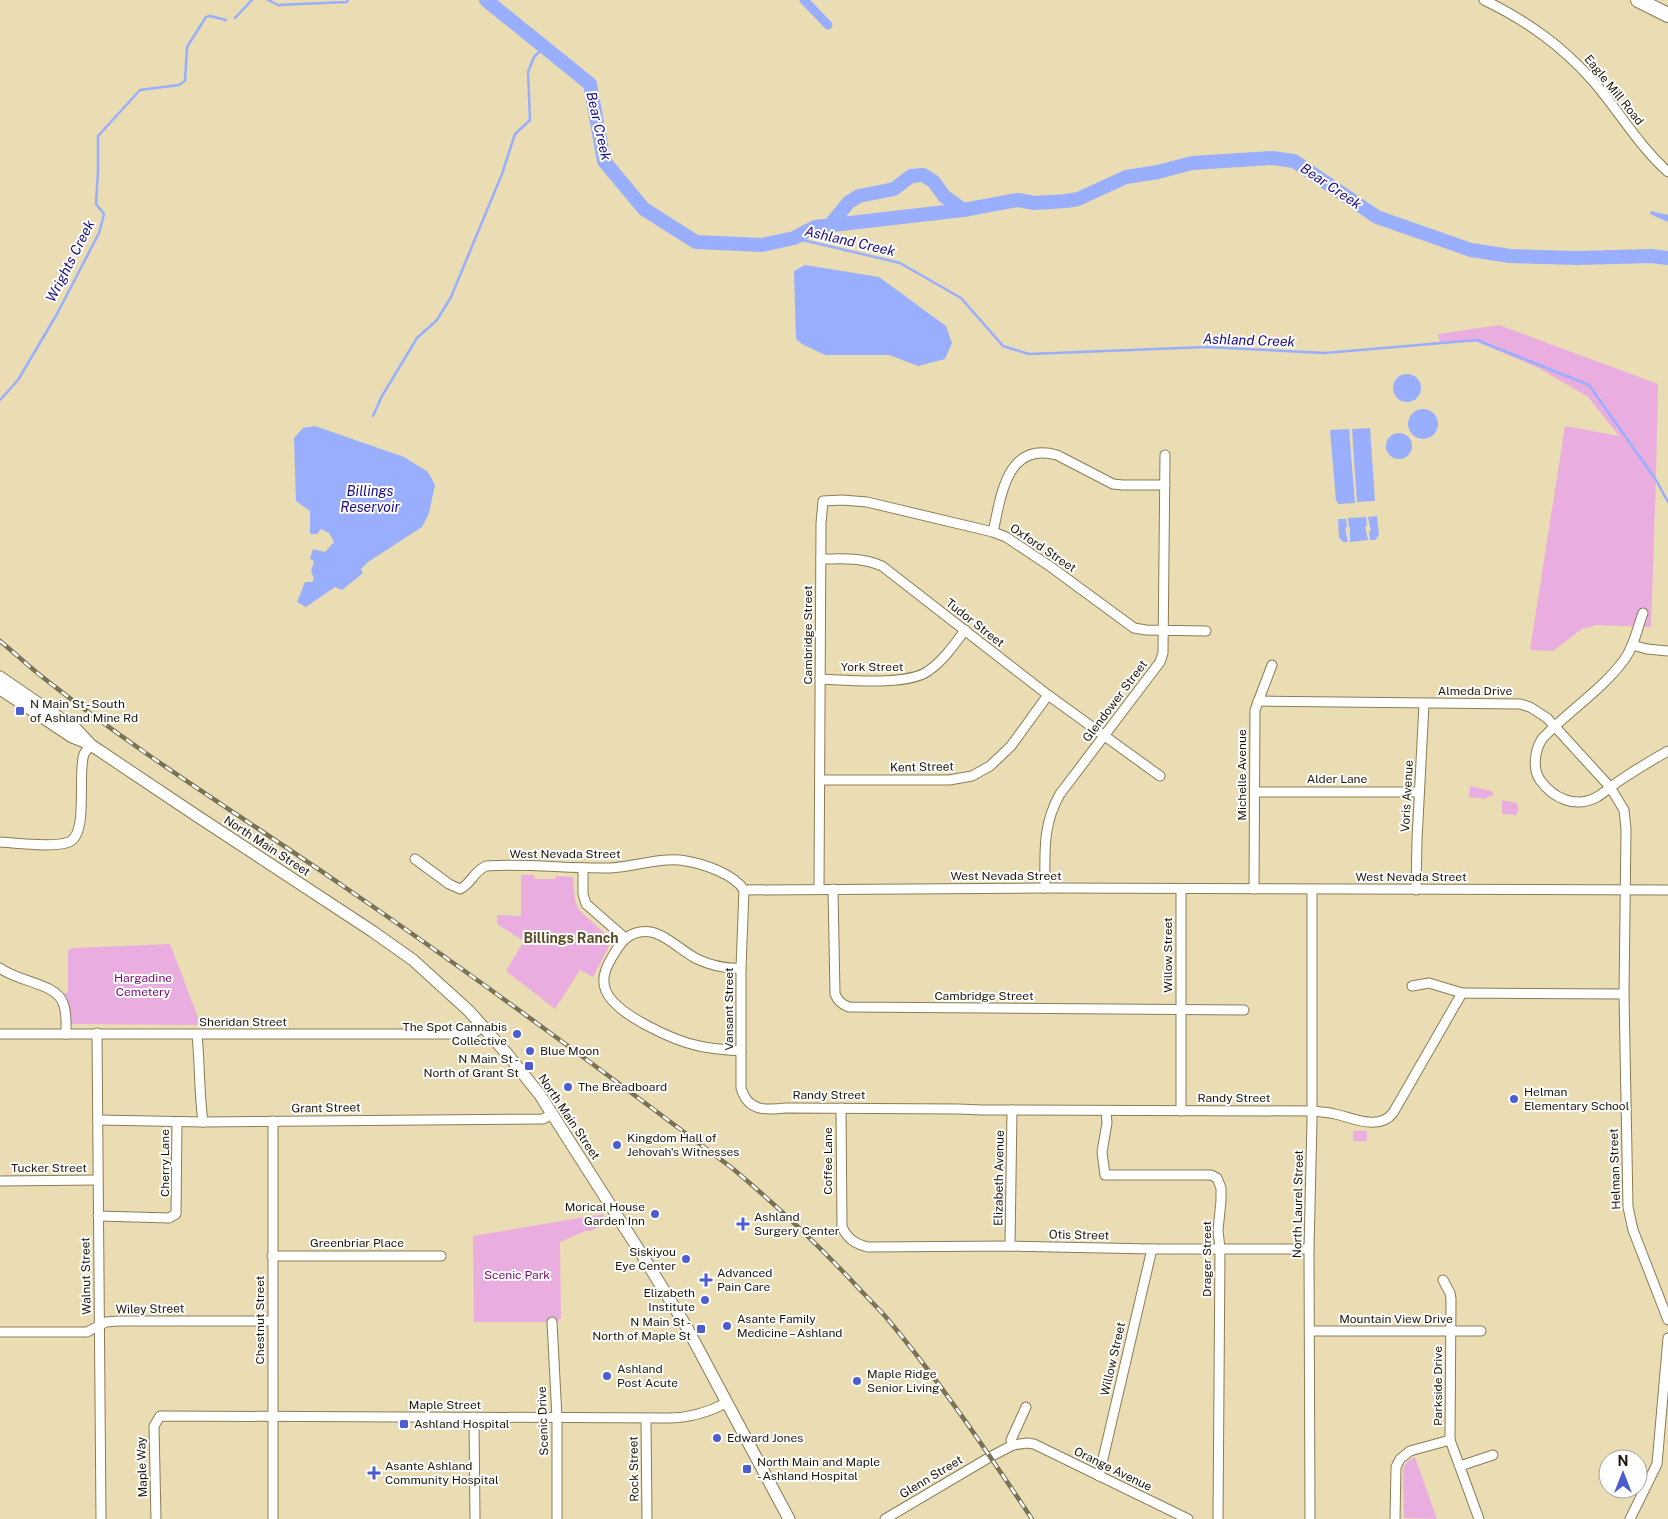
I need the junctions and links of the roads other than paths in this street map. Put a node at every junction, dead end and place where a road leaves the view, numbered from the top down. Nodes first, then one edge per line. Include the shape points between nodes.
1 (1484, 0) edge
2 (1638, 0) edge
3 (1668, 15) edge
4 (1668, 172) edge
5 (1165, 456) dead end
6 (1165, 485) junction
7 (820, 530) joint
8 (993, 532) junction
9 (820, 559) junction
10 (1643, 613) dead end
11 (964, 630) junction
12 (1163, 630) junction
13 (1206, 631) dead end
14 (1632, 645) junction
15 (1668, 651) edge
16 (1272, 665) dead end
17 (0, 677) edge
18 (820, 680) junction
19 (0, 689) edge
20 (1048, 695) junction
21 (1258, 701) junction
22 (1424, 704) junction
23 (1555, 727) junction
24 (1105, 736) junction
25 (91, 745) junction
26 (1668, 751) edge
27 (1160, 776) dead end
28 (820, 780) junction
29 (1610, 787) junction
30 (1255, 792) junction
31 (1419, 792) junction
32 (0, 842) edge
33 (415, 859) dead end
34 (582, 868) junction
35 (1045, 888) junction
36 (819, 889) junction
37 (833, 889) junction
38 (1181, 889) junction
39 (1254, 889) junction
40 (744, 890) junction
41 (1312, 890) junction
42 (1416, 890) junction
43 (1668, 890) edge
44 (1626, 891) junction
45 (625, 938) junction
46 (0, 968) edge
47 (741, 968) junction
48 (1412, 986) dead end
49 (1462, 993) junction
50 (1624, 994) junction
51 (1181, 1010) junction
52 (1244, 1010) dead end
53 (483, 1026) junction
54 (97, 1033) junction
55 (0, 1034) edge
56 (66, 1034) junction
57 (197, 1035) junction
58 (741, 1051) junction
59 (841, 1108) junction
60 (771, 1110) joint
61 (1012, 1110) junction
62 (1106, 1111) junction
63 (1181, 1111) junction
64 (1312, 1111) junction
65 (552, 1114) junction
66 (98, 1120) junction
67 (273, 1121) junction
68 (177, 1122) junction
69 (203, 1122) junction
70 (0, 1180) edge
71 (97, 1180) junction
72 (98, 1216) junction
73 (850, 1240) joint
74 (1010, 1246) junction
75 (1152, 1249) junction
76 (1220, 1249) junction
77 (1309, 1249) junction
78 (272, 1256) junction
79 (441, 1256) dead end
80 (1443, 1280) dead end
81 (1668, 1320) edge
82 (272, 1321) junction
83 (552, 1322) dead end
84 (100, 1325) junction
85 (1311, 1331) junction
86 (1451, 1331) junction
87 (1481, 1331) dead end
88 (0, 1332) edge
89 (1668, 1338) edge
90 (726, 1403) junction
91 (1026, 1407) dead end
92 (160, 1416) joint
93 (272, 1417) junction
94 (474, 1417) junction
95 (557, 1418) junction
96 (646, 1419) junction
97 (1450, 1440) junction
98 (1027, 1443) joint
99 (1013, 1445) junction
100 (1493, 1455) dead end
101 (1460, 1466) junction
102 (1099, 1476) junction
103 (887, 1518) edge
104 (101, 1519) edge
105 (156, 1519) edge
106 (272, 1519) edge
107 (475, 1519) edge
108 (557, 1519) edge
109 (647, 1519) edge
110 (789, 1519) edge
111 (1188, 1519) edge
112 (1218, 1519) edge
113 (1310, 1519) edge
114 (1395, 1519) edge
115 (1479, 1519) edge
116 (1630, 1519) edge

1 - 4 street, Eagle Mill Road via 1544,34 1575,62 1648,153
2 - 3 highway
5 - 6 street, Glendower Street
6 - 8 street via 1113,484 1057,455 1036,453 1018,462 1008,474
6 - 12 street, Glendower Street
7 - 8 street, Oxford Street via 823,501 842,500 867,502
7 - 9 street, Cambridge Street
8 - 12 street, Oxford Street via 1018,544 1134,628
9 - 11 street, Tudor Street via 852,558 882,566
9 - 18 street, Cambridge Street
10 - 14 street
11 - 18 street, York Street via 932,668 908,680
11 - 20 street, Tudor Street
12 - 13 street, Oxford Street
12 - 24 street, Glendower Street via 1160,662
14 - 15 street
14 - 23 street via 1606,682
16 - 21 street, Michelle Avenue
17 - 25 main road, North Main Street via 76,729
18 - 28 street, Cambridge Street
19 - 25 main road, North Main Street via 72,737
20 - 24 street, Tudor Street
20 - 28 street, Kent Street via 1011,746 990,766 972,776 949,780
21 - 22 street, Almeda Drive
21 - 30 street, Michelle Avenue via 1255,710
22 - 23 street, Almeda Drive via 1520,704 1538,711
22 - 31 street, Voris Avenue
23 - 29 street, Almeda Drive
23 - 29 street via 1540,744 1536,759 1538,777 1547,788 1562,799 1578,802 1595,798
24 - 27 street, Tudor Street
24 - 35 street, Glendower Street via 1053,806 1047,824
25 - 32 street via 84,756 80,823 75,839 61,844
25 - 53 main road, North Main Street via 372,930 413,960
26 - 29 street
28 - 36 street, Cambridge Street
29 - 44 street, Almeda Drive via 1620,800 1626,817
30 - 31 street, Alder Lane
30 - 39 street, Michelle Avenue
31 - 42 street, Voris Avenue
33 - 34 street, West Nevada Street via 457,889 464,887 478,870 486,866
34 - 40 street, West Nevada Street via 684,860 718,871
34 - 45 street via 586,904
35 - 37 street, West Nevada Street
35 - 38 street, West Nevada Street
36 - 37 street, West Nevada Street
36 - 40 street, West Nevada Street
37 - 51 street, Cambridge Street via 835,994 842,1005
38 - 39 street, West Nevada Street
38 - 51 street, Willow Street
39 - 41 street, West Nevada Street
40 - 47 street, Vansant Street
41 - 42 street, West Nevada Street
41 - 64 street, North Laurel Street
42 - 44 street, West Nevada Street
43 - 44 street, West Nevada Street
44 - 50 street, Helman Street
45 - 47 street via 636,932 653,931 696,958 721,967
45 - 58 street via 604,973 607,993 612,1000 636,1019 666,1035 699,1046
46 - 56 street via 54,991 65,1009
47 - 58 street, Vansant Street
48 - 49 street via 1429,983
49 - 50 street
49 - 64 street, Randy Street via 1387,1120 1361,1121 1330,1112
50 - 81 street, Helman Street via 1628,1207 1633,1230
51 - 52 street, Cambridge Street
51 - 63 street, Willow Street
53 - 57 street, Sheridan Street via 473,1034
53 - 65 main road, North Main Street
54 - 56 street, Sheridan Street
54 - 57 street, Sheridan Street
54 - 66 street, Walnut Street
55 - 56 street, Sheridan Street
57 - 69 street
58 - 60 street, Vansant Street via 743,1095 756,1107
59 - 60 street, Randy Street
59 - 61 street, Randy Street
59 - 73 street, Coffee Lane via 841,1220
61 - 62 street, Randy Street
61 - 74 street, Elizabeth Avenue
62 - 63 street, Randy Street
62 - 76 street, Drager Street via 1102,1152 1105,1175 1211,1175 1217,1178 1221,1201
63 - 64 street, Randy Street
64 - 77 street, North Laurel Street
65 - 67 street, Grant Street via 543,1119
65 - 90 main road, North Main Street via 670,1298
66 - 68 street, Grant Street
66 - 71 street, Walnut Street
67 - 69 street, Grant Street
67 - 78 street, Chestnut Street
68 - 69 street, Grant Street
68 - 72 street, Cherry Lane via 176,1214 169,1218
70 - 71 street, Tucker Street
71 - 72 street, Walnut Street
72 - 84 street, Walnut Street
73 - 74 street, Otis Street via 868,1247
74 - 75 street, Otis Street
75 - 76 street, Otis Street
75 - 102 street, Willow Street
76 - 77 street, Otis Street
76 - 112 street, Drager Street
77 - 85 street, North Laurel Street
78 - 79 street, Greenbriar Place
78 - 82 street, Chestnut Street
80 - 86 street, Parkside Drive via 1450,1293
82 - 84 street, Wiley Street via 119,1320
82 - 93 street, Chestnut Street
83 - 95 street, Scenic Drive
84 - 88 street, Wiley Street via 80,1332
84 - 104 street, Walnut Street
85 - 86 street, Mountain View Drive
85 - 113 street, North Laurel Street
86 - 87 street, Mountain View Drive
86 - 97 street, Parkside Drive
89 - 116 street via 1658,1456
90 - 96 street, Maple Street via 695,1416
90 - 110 main road, North Main Street
91 - 99 street via 1011,1440
92 - 93 street, Maple Street
92 - 105 street, Maple Way via 154,1426
93 - 94 street, Maple Street
93 - 106 street, Chestnut Street
94 - 95 street, Maple Street
94 - 107 street
95 - 96 street, Maple Street
95 - 108 street, Scenic Drive
96 - 109 street, Rock Street
97 - 101 street, Parkside Drive
97 - 114 street via 1410,1451 1400,1459 1396,1467
98 - 99 street, Glenn Street
98 - 102 street, Orange Avenue
99 - 103 street, Glenn Street
100 - 101 street
101 - 115 street, Parkside Drive
102 - 111 street, Orange Avenue

